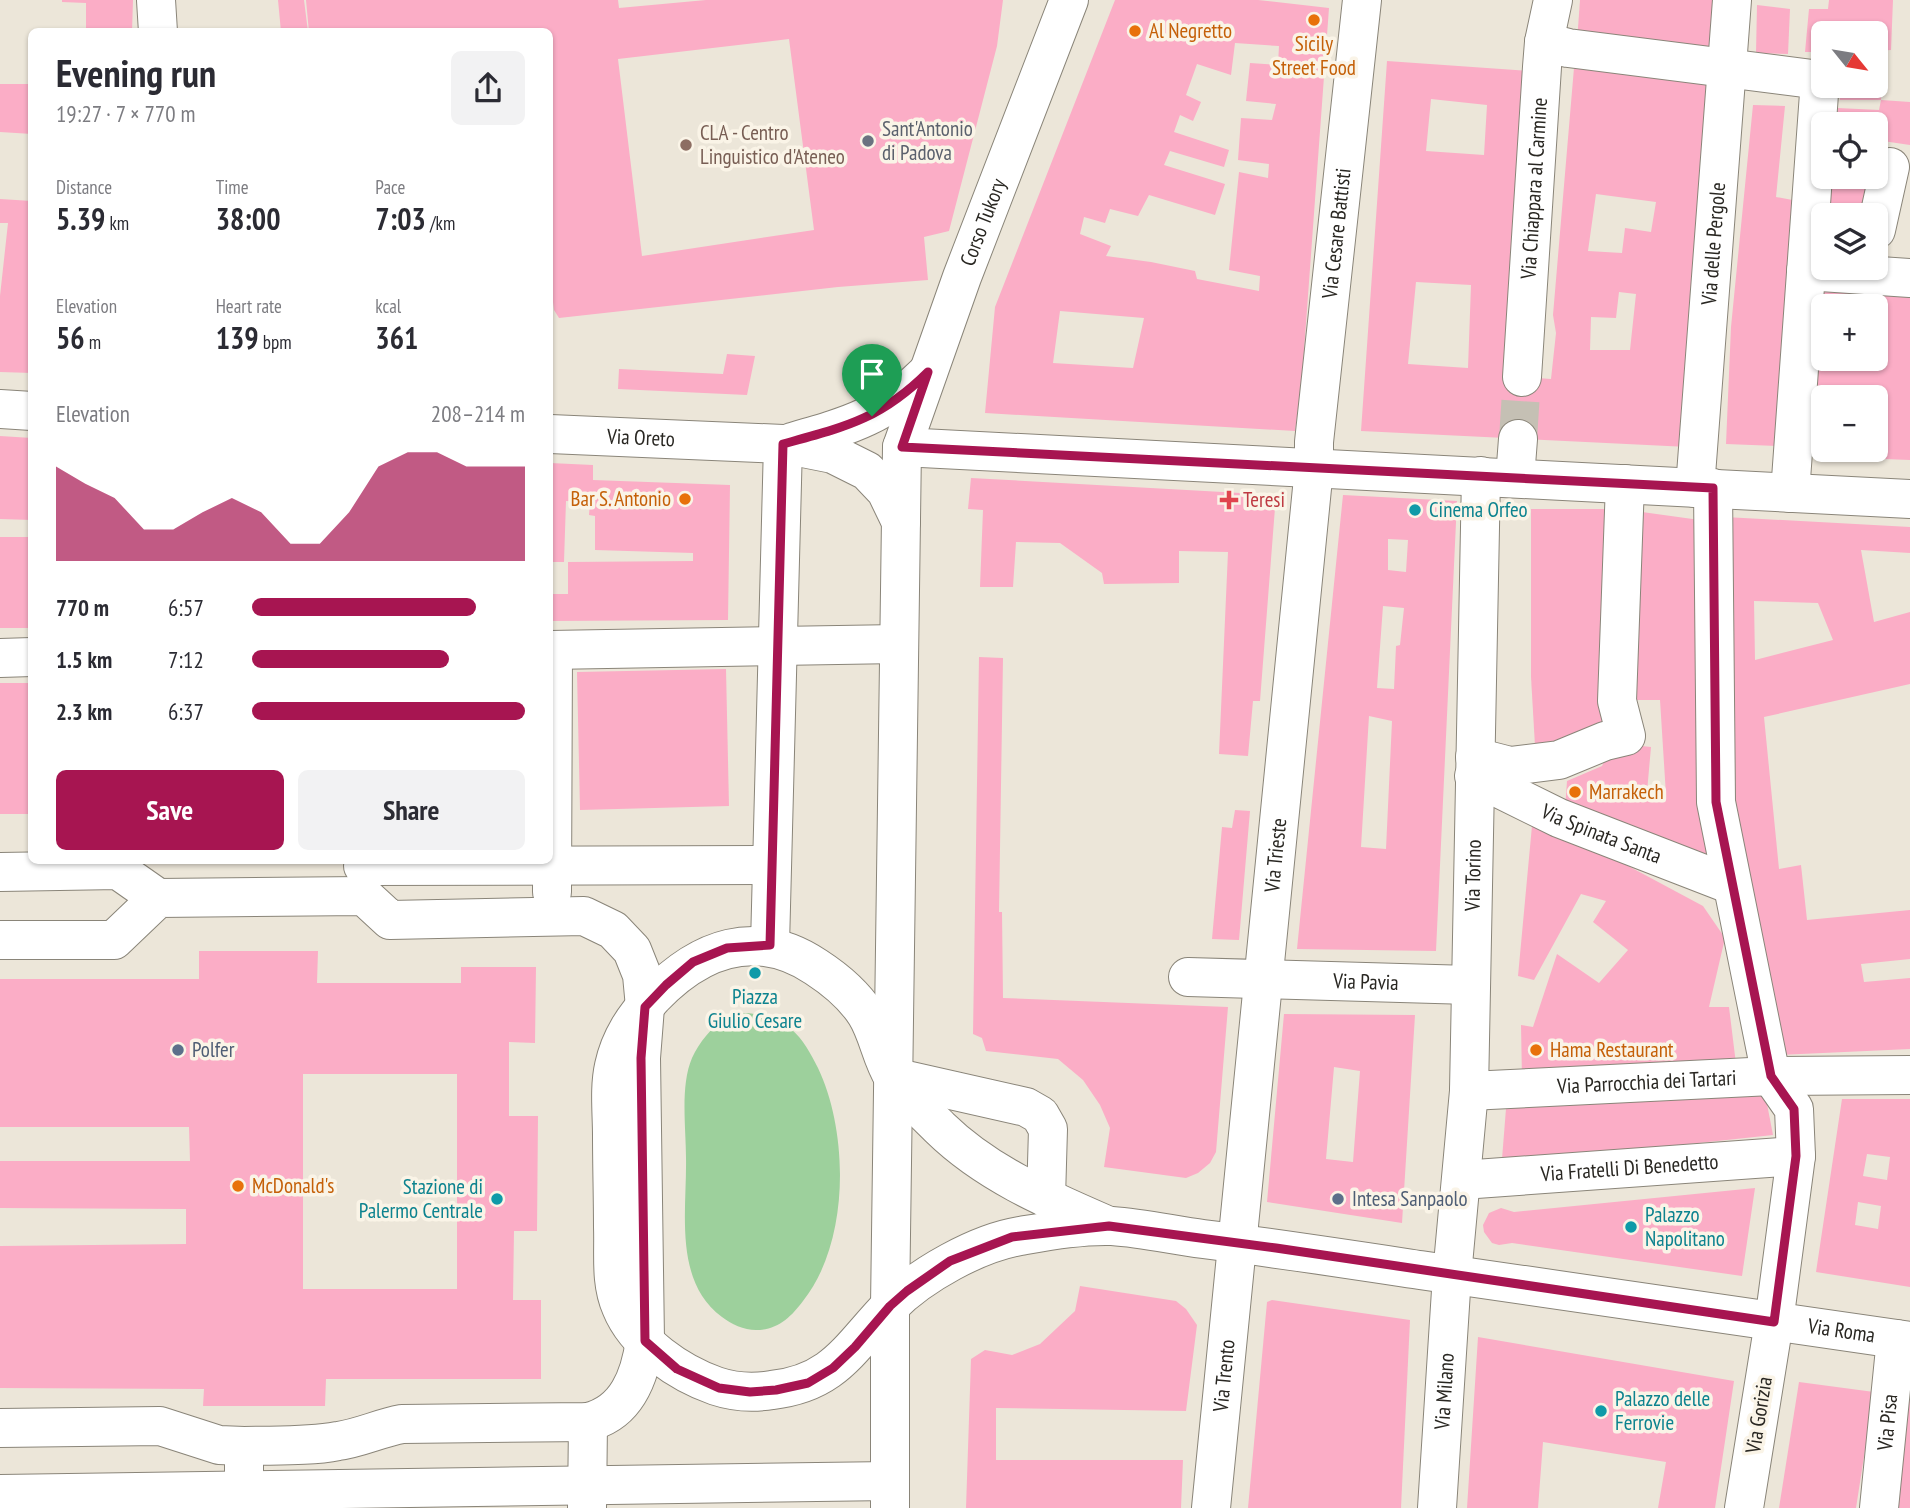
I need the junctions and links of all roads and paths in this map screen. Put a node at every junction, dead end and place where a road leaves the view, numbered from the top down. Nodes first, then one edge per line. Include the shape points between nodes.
1 (156, 0) edge
2 (1069, 0) edge
3 (1362, 0) edge
4 (1553, 0) edge
5 (1732, 0) edge
6 (158, 28) edge
7 (1544, 42) junction
8 (1728, 67) junction
9 (1890, 167) dead end
10 (1882, 203) edge
11 (1807, 271) junction
12 (1811, 271) edge
13 (1888, 275) edge
14 (1910, 278) edge
15 (928, 372) junction
16 (1522, 377) tunnel mouth
17 (0, 409) edge
18 (28, 411) edge
19 (553, 434) edge
20 (1518, 439) tunnel mouth
21 (783, 444) junction
22 (902, 447) junction
23 (1314, 468) junction
24 (1498, 477) junction
25 (1625, 484) junction
26 (1704, 488) junction
27 (1790, 493) junction
28 (1910, 499) edge
29 (901, 522) junction
30 (899, 644) junction
31 (777, 646) junction
32 (553, 650) edge
33 (28, 657) edge
34 (0, 658) edge
35 (1475, 767) junction
36 (771, 865) junction
37 (552, 866) junction
38 (0, 872) edge
39 (363, 874) edge
40 (158, 879) edge
41 (1732, 885) junction
42 (553, 918) junction
43 (0, 940) edge
44 (770, 945) junction
45 (1188, 977) dead end
46 (1262, 980) junction
47 (1470, 985) junction
48 (645, 1007) junction
49 (1910, 1075) edge
50 (1771, 1076) junction
51 (893, 1077) junction
52 (1469, 1091) junction
53 (1796, 1156) junction
54 (1462, 1180) junction
55 (1045, 1198) junction
56 (1109, 1226) junction
57 (1236, 1243) junction
58 (1452, 1275) junction
59 (890, 1306) junction
60 (1774, 1322) junction
61 (1903, 1340) edge
62 (645, 1341) junction
63 (588, 1422) junction
64 (0, 1428) edge
65 (244, 1446) junction
66 (0, 1494) edge
67 (890, 1494) edge
68 (587, 1497) edge
69 (244, 1500) edge
70 (1211, 1508) edge
71 (1437, 1508) edge
72 (1744, 1508) edge
73 (1879, 1508) edge

1 - 6 street
2 - 15 street, Corso Tukory
3 - 23 street, Via Cesare Battisti
4 - 7 street, Via Chiappara al Carmine
5 - 8 street, Via delle Pergole
7 - 8 street
7 - 16 street, Via Chiappara al Carmine
8 - 11 street via 1820,80
8 - 26 street, Via delle Pergole
9 - 10 street
11 - 12 street
11 - 27 street
13 - 14 street
15 - 21 street via 906,394 872,416
15 - 22 street, Corso Tukory
17 - 18 street
19 - 21 street, Via Oreto
20 - 24 street
21 - 29 street via 833,454 867,471 886,491
21 - 31 street
22 - 23 street
22 - 29 street, Corso Tukory
23 - 24 street
23 - 46 street, Via Trieste
24 - 25 street
24 - 35 street, Via Torino
25 - 26 street
25 - 35 street via 1617,701 1626,736 1559,760
26 - 27 street
26 - 41 street, Via delle Pergole via 1716,802
27 - 28 street
29 - 30 street, Corso Tukory
30 - 31 street
30 - 51 street, Corso Tukory
31 - 32 street
31 - 36 street
33 - 34 street
35 - 41 street, Via Spinata Santa via 1559,818
35 - 47 street, Via Torino
36 - 37 street
36 - 44 street
37 - 39 street
37 - 42 street
38 - 40 street via 118,870
39 - 40 street
39 - 42 street via 390,920
40 - 43 street via 114,940
41 - 50 street, Via delle Pergole
42 - 48 street via 584,916 613,930 632,950 642,975
44 - 48 street via 727,948 693,962
44 - 51 street via 805,959 841,984 867,1016
45 - 46 street, Via Pavia
46 - 47 street, Via Pavia
46 - 57 street, Via Trieste
47 - 52 street, Via Torino
48 - 62 street via 641,1058
49 - 50 street, Via Parrocchia dei Tartari
50 - 52 street, Via Parrocchia dei Tartari
50 - 53 street, Via Gorizia via 1794,1109
51 - 55 street via 966,1150
51 - 55 street via 1026,1107 1040,1115 1048,1129
51 - 59 street, Corso Tukory
52 - 54 street, Via Torino
53 - 54 street, Via Fratelli Di Benedetto
53 - 60 street, Via Gorizia
54 - 58 street, Via Torino
55 - 56 street
56 - 57 street, Via Roma
56 - 59 street via 1012,1237 950,1261
57 - 58 street, Via Roma
57 - 70 street, Via Trento
58 - 60 street, Via Roma
58 - 71 street, Via Milano
59 - 62 street via 833,1368 808,1383 776,1390 719,1388 677,1369
59 - 67 street, Corso Tukory
60 - 61 street, Via Roma
60 - 72 street, Via Gorizia
61 - 73 street, Via Pisa
62 - 63 street via 642,1364 629,1393 607,1415
63 - 65 street via 402,1424 341,1441
63 - 68 street
64 - 65 street via 160,1426 219,1445
65 - 69 street
66 - 69 street
67 - 68 street
68 - 69 street

